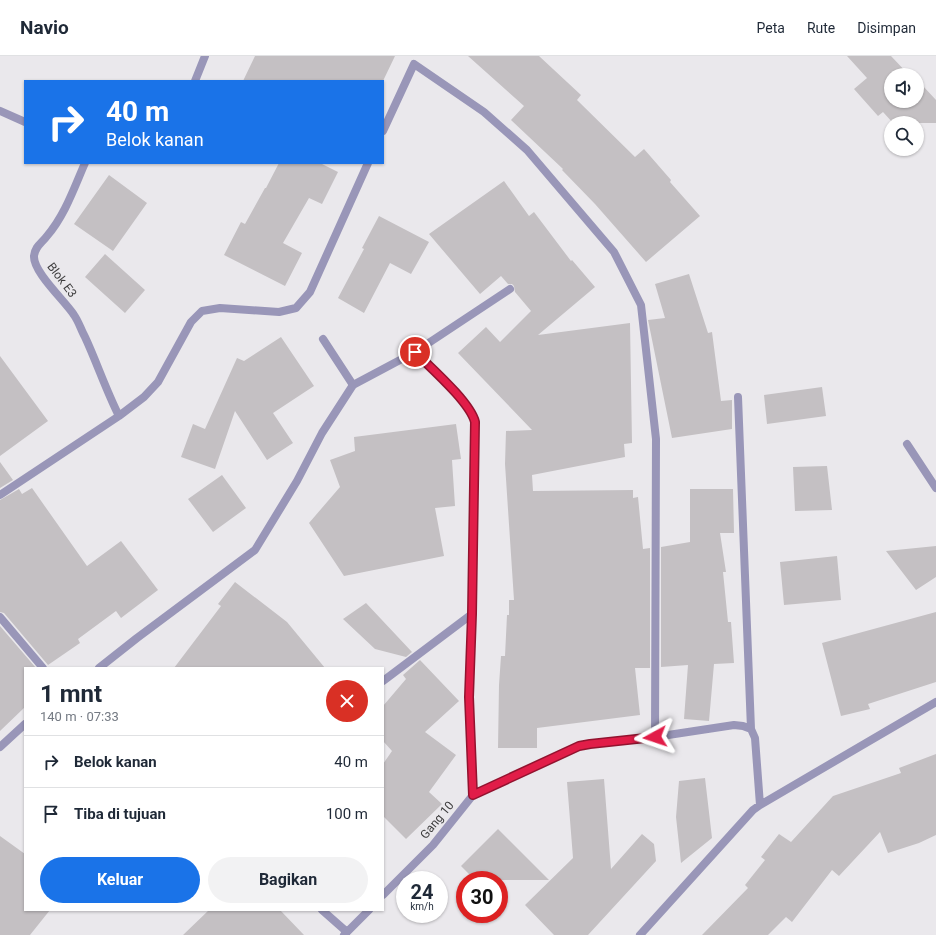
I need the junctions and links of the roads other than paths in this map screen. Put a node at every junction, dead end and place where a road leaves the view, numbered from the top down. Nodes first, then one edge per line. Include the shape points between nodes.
1 (205, 56) edge
2 (195, 80) edge
3 (0, 111) edge
4 (24, 122) edge
5 (384, 129) edge
6 (85, 164) edge
7 (368, 164) edge
8 (510, 289) dead end
9 (322, 340) dead end
10 (415, 352) junction
11 (353, 385) junction
12 (738, 397) dead end
13 (119, 416) junction
14 (906, 444) dead end
15 (936, 488) edge
16 (0, 495) edge
17 (472, 614) junction
18 (0, 617) edge
19 (42, 667) edge
20 (100, 667) edge
21 (384, 680) edge
22 (936, 702) edge
23 (24, 725) edge
24 (752, 729) junction
25 (655, 737) junction
26 (0, 747) edge
27 (473, 795) junction
28 (760, 805) junction
29 (384, 894) edge
30 (323, 911) edge
31 (368, 911) edge
32 (346, 934) edge
33 (640, 935) edge

1 - 2 street
3 - 4 street
5 - 25 street via 414,64 484,112 527,150 614,252 641,305 656,439
6 - 13 street, Blok E3 via 63,214 37,246 34,262 75,316
7 - 13 street via 310,292 303,301 296,308 279,312 220,308 202,311 191,322 158,382 144,397
8 - 10 street
9 - 11 street
10 - 11 street
10 - 17 street via 471,411 475,422
11 - 20 street via 322,433 297,481 255,550
12 - 24 street
13 - 16 street
14 - 15 street
17 - 21 street
17 - 27 street via 469,697
18 - 19 street
22 - 28 street
23 - 26 street
24 - 25 street, Gang 10 via 734,725
24 - 28 street via 755,738
25 - 27 street, Gang 10 via 579,746
27 - 29 street, Gang 10 via 433,844
28 - 33 street
30 - 32 street
31 - 32 street

